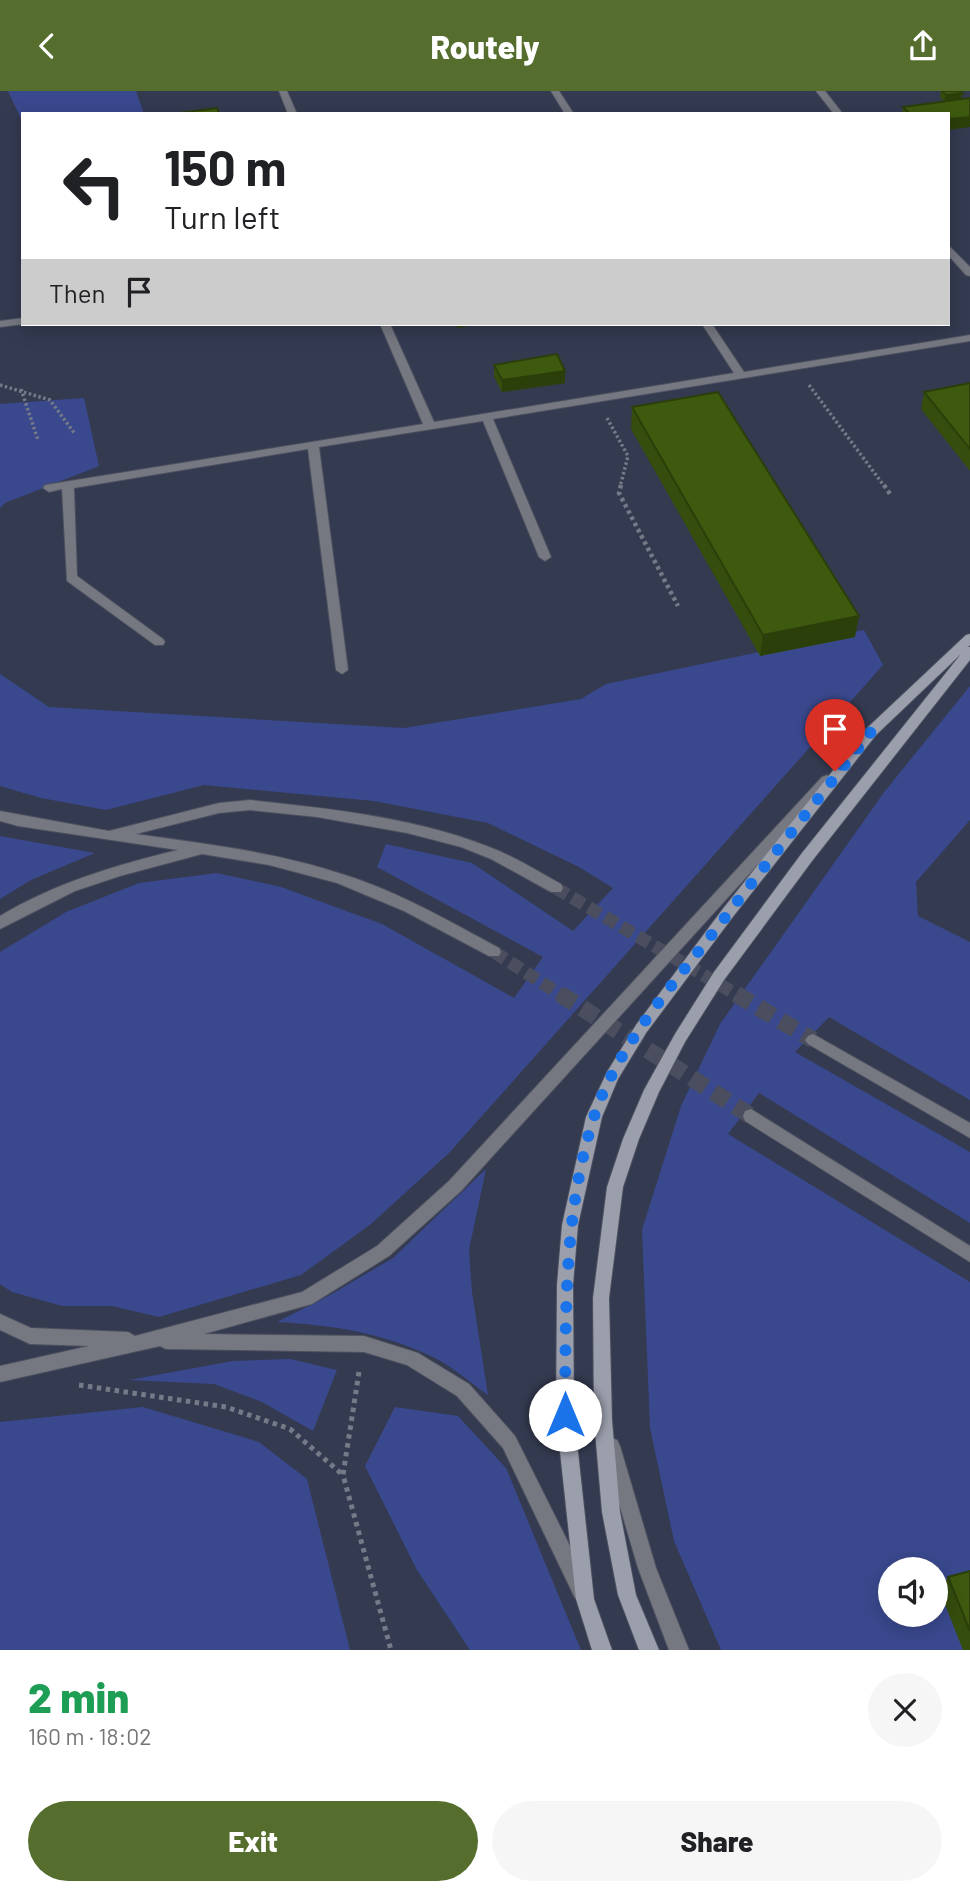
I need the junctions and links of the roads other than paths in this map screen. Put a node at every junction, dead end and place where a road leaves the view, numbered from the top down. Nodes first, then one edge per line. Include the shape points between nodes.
1 (283, 91) edge
2 (555, 91) edge
3 (820, 91) edge
4 (292, 112) edge
5 (569, 112) edge
6 (837, 112) edge
7 (950, 250) edge
8 (970, 273) edge
9 (21, 321) edge
10 (0, 324) edge
11 (386, 326) edge
12 (708, 326) edge
13 (970, 338) edge
14 (741, 375) junction
15 (487, 417) junction
16 (430, 426) junction
17 (313, 445) junction
18 (68, 485) junction
19 (49, 488) dead end
20 (545, 557) dead end
21 (970, 638) edge
22 (159, 642) dead end
23 (970, 651) edge
24 (342, 670) dead end
25 (871, 732) junction
26 (0, 816) edge
27 (109, 836) junction
28 (206, 849) junction
29 (556, 888) tunnel mouth
30 (0, 923) edge
31 (494, 952) tunnel mouth
32 (814, 1040) tunnel mouth
33 (751, 1117) tunnel mouth
34 (970, 1131) edge
35 (970, 1255) edge
36 (0, 1322) edge
37 (148, 1341) junction
38 (0, 1374) edge
39 (603, 1420) junction
40 (585, 1598) junction
41 (602, 1650) edge
42 (649, 1650) edge
43 (679, 1650) edge

1 - 4 street
2 - 5 street
3 - 6 street
7 - 8 street
9 - 10 street
11 - 16 street
12 - 14 street
13 - 14 street
14 - 15 street
15 - 16 street
15 - 20 street
16 - 17 street
17 - 18 street
17 - 24 street
18 - 19 street
18 - 22 street via 71,579
21 - 25 main road
23 - 39 main road via 719,976 652,1090 615,1187 608,1233 601,1298
25 - 37 street via 455,1186 383,1251 306,1299
25 - 40 main road via 666,993 612,1076 594,1117 570,1225 565,1285 565,1415
26 - 27 street
27 - 28 street
27 - 29 street via 219,808 250,805 317,812 464,843
28 - 30 street via 107,872
28 - 31 street via 318,872 364,887
32 - 34 street
33 - 35 street
36 - 37 street via 30,1336
37 - 38 street
37 - 40 street via 364,1344 412,1359 463,1390 509,1441
39 - 42 main road via 622,1571
39 - 43 street via 646,1568
40 - 41 main road

